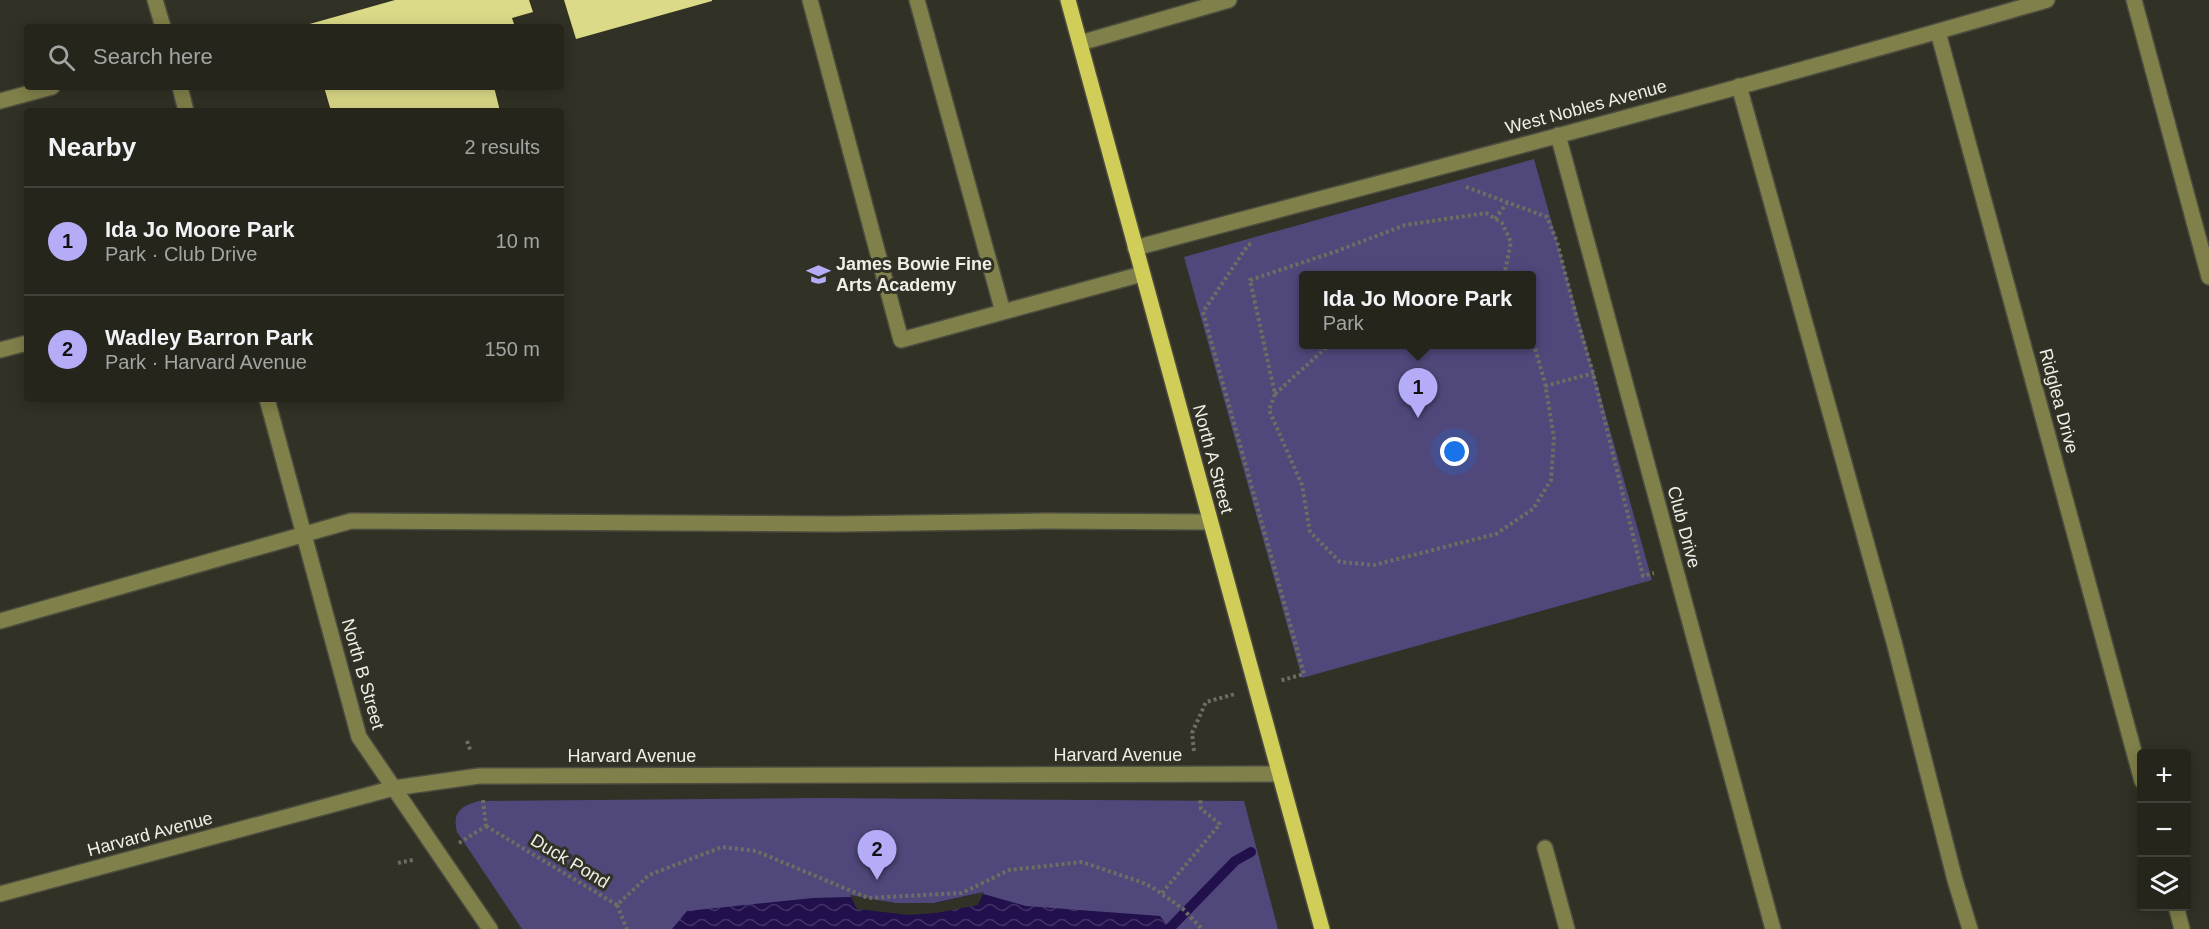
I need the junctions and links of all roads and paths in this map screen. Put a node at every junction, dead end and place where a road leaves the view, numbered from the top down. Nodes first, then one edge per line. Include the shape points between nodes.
1 (155, 0) edge
2 (810, 0) edge
3 (917, 0) edge
4 (1068, 0) edge
5 (1229, 0) edge
6 (2047, 0) edge
7 (2134, 0) edge
8 (162, 24) edge
9 (1938, 32) junction
10 (1080, 43) junction
11 (1738, 86) junction
12 (41, 90) edge
13 (181, 90) edge
14 (0, 101) edge
15 (185, 108) edge
16 (1558, 135) junction
17 (1463, 186) dead end
18 (1507, 202) junction
19 (1495, 219) junction
20 (1259, 241) dead end
21 (1135, 248) junction
22 (1505, 271) edge
23 (1143, 274) junction
24 (2209, 277) edge
25 (1003, 312) junction
26 (24, 344) edge
27 (1326, 349) edge
28 (1535, 349) edge
29 (0, 350) edge
30 (1620, 365) junction
31 (1593, 373) junction
32 (1545, 386) junction
33 (1275, 394) junction
34 (268, 402) edge
35 (1210, 522) junction
36 (304, 534) junction
37 (1675, 567) junction
38 (0, 621) edge
39 (1256, 687) junction
40 (2137, 763) edge
41 (1197, 774) junction
42 (1279, 774) junction
43 (394, 788) junction
44 (486, 826) dead end
45 (1545, 848) dead end
46 (1162, 893) junction
47 (0, 894) edge
48 (617, 905) junction
49 (2177, 911) edge
50 (490, 929) edge
51 (627, 929) edge
52 (1202, 929) edge
53 (1322, 929) edge
54 (1567, 929) edge
55 (1773, 929) edge
56 (1970, 929) edge
57 (2182, 929) edge

1 - 8 street
2 - 25 street via 901,340
3 - 25 street
4 - 10 main road, North A Street
5 - 10 street
6 - 9 street, West Nobles Avenue
7 - 24 street
9 - 11 street, West Nobles Avenue
9 - 40 street, Ridglea Drive
10 - 21 main road, North A Street
11 - 16 street, West Nobles Avenue
11 - 56 street
12 - 14 street
13 - 15 street
16 - 21 street, West Nobles Avenue
16 - 30 street, Club Drive
17 - 18 path
18 - 19 path
18 - 31 path via 1547,217
19 - 22 path via 1502,223 1511,242
19 - 33 path via 1486,213 1405,225 1250,280
20 - 39 path via 1248,245 1203,312 1304,674
21 - 23 main road, North A Street
23 - 25 street
23 - 35 main road, North A Street
26 - 29 street
27 - 33 path
28 - 32 path
30 - 31 path
30 - 37 street, Club Drive
31 - 32 path
31 - 37 path via 1643,576
32 - 33 path via 1554,438 1551,480 1533,509 1496,534 1374,565 1340,562 1310,532 1302,485 1269,410
34 - 36 street, North B Street
35 - 36 street via 351,521
35 - 39 main road, North A Street
36 - 38 street
36 - 43 street, North B Street via 359,737
37 - 55 street, Club Drive
39 - 41 path via 1206,702 1192,733
39 - 42 main road, North A Street
41 - 42 street, Harvard Avenue
41 - 43 street, Harvard Avenue via 479,776
41 - 46 path via 1201,809 1220,824
42 - 53 main road, North A Street
43 - 47 street, Harvard Avenue
43 - 50 street, North B Street
44 - 48 path, Duck Pond
45 - 54 street
46 - 48 path, Duck Pond via 1082,862 1009,870 962,893 868,898 756,851 722,847 648,875
46 - 52 path, Duck Pond
48 - 51 path
49 - 57 street

